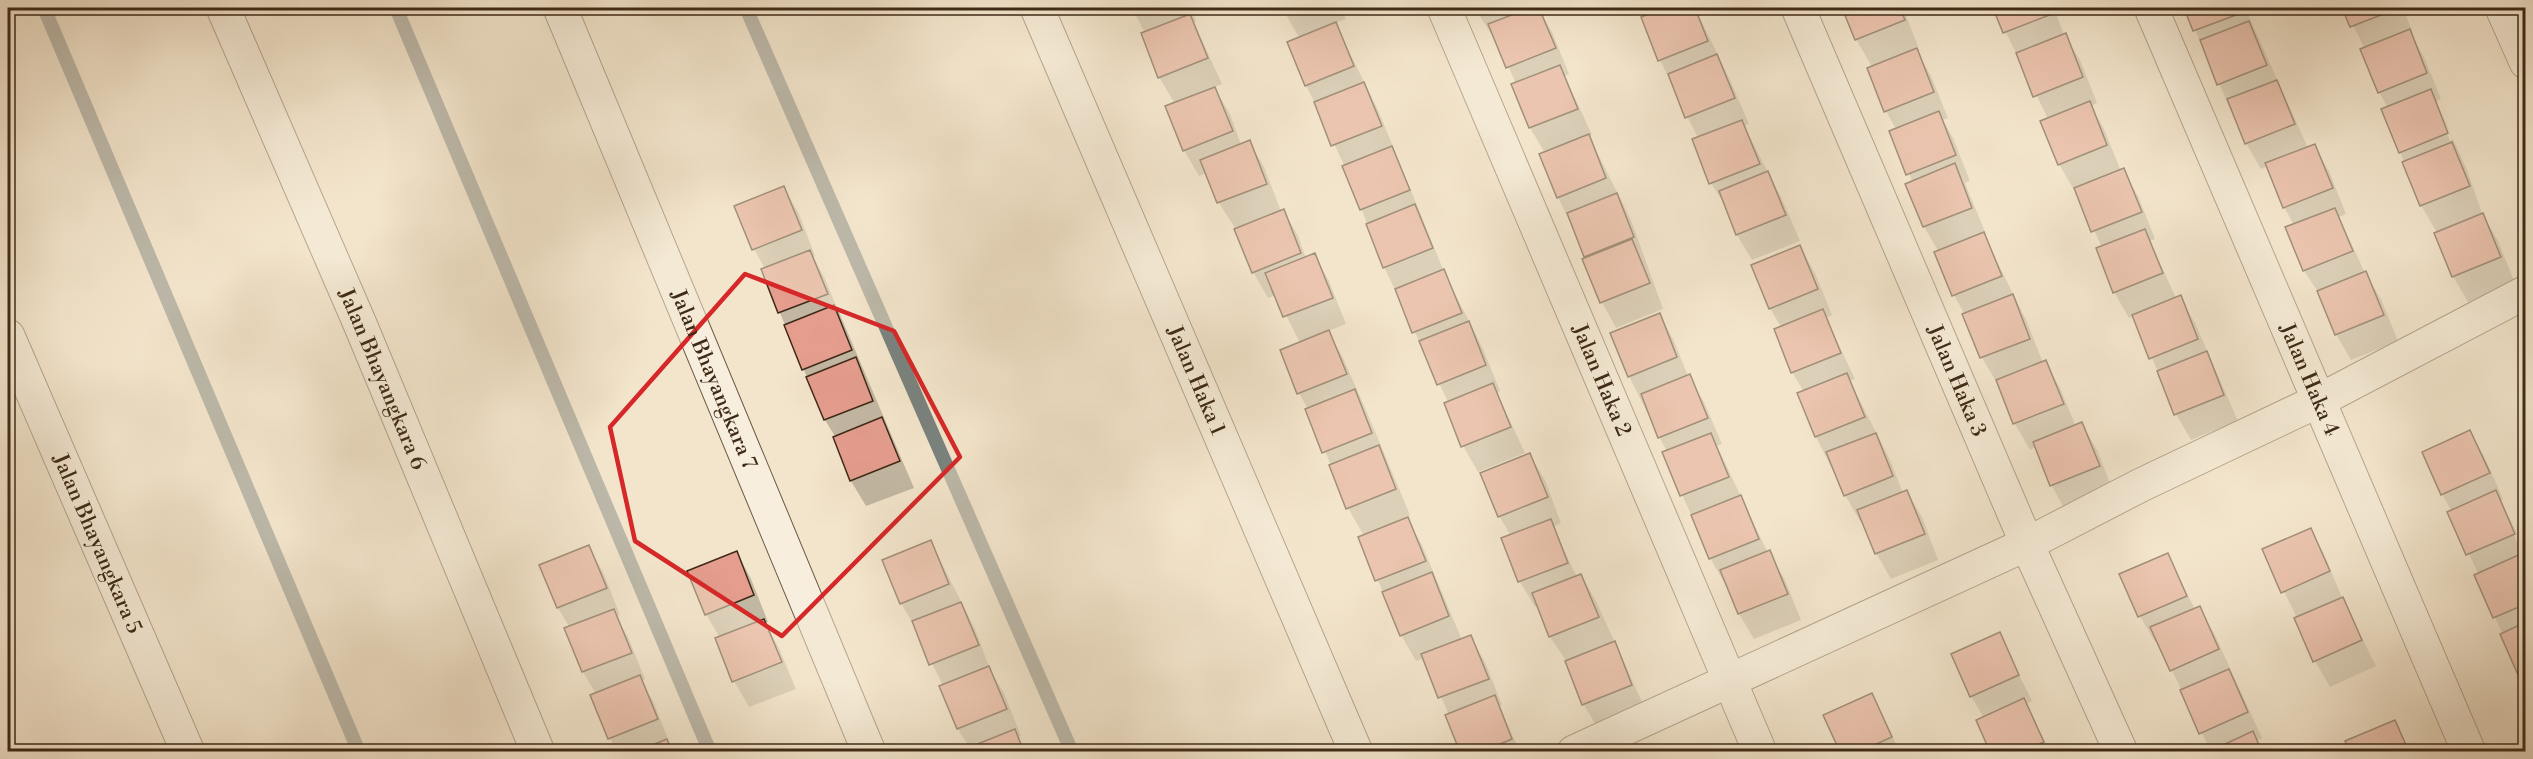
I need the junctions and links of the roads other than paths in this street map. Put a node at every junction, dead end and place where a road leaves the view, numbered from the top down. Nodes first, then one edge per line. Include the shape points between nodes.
1 (223, 8) edge
2 (560, 8) edge
3 (1037, 8) edge
4 (1444, 8) edge
5 (1798, 8) edge
6 (2151, 8) edge
7 (2502, 8) edge
8 (2526, 62) edge
9 (2526, 292) edge
10 (8, 336) edge
11 (2319, 400) junction
12 (2027, 544) junction
13 (1728, 679) junction
14 (188, 752) edge
15 (537, 752) edge
16 (869, 752) edge
17 (1356, 752) edge
18 (1574, 752) edge
19 (1760, 752) edge
20 (2121, 752) edge
21 (2469, 752) edge

1 - 15 street, Jalan Bhayangkara 6 via 360,324
2 - 16 street, Jalan Bhayangkara 7
3 - 17 street, Jalan Haka 1
4 - 13 street, Jalan Haka 2
5 - 12 street, Jalan Haka 3
6 - 11 street, Jalan Haka 4
7 - 8 street
9 - 11 street
10 - 14 street, Jalan Bhayangkara 5
11 - 12 street
11 - 21 street, Jalan Haka 4
12 - 13 street
12 - 20 street, Jalan Haka 3
13 - 18 street
13 - 19 street, Jalan Haka 2

